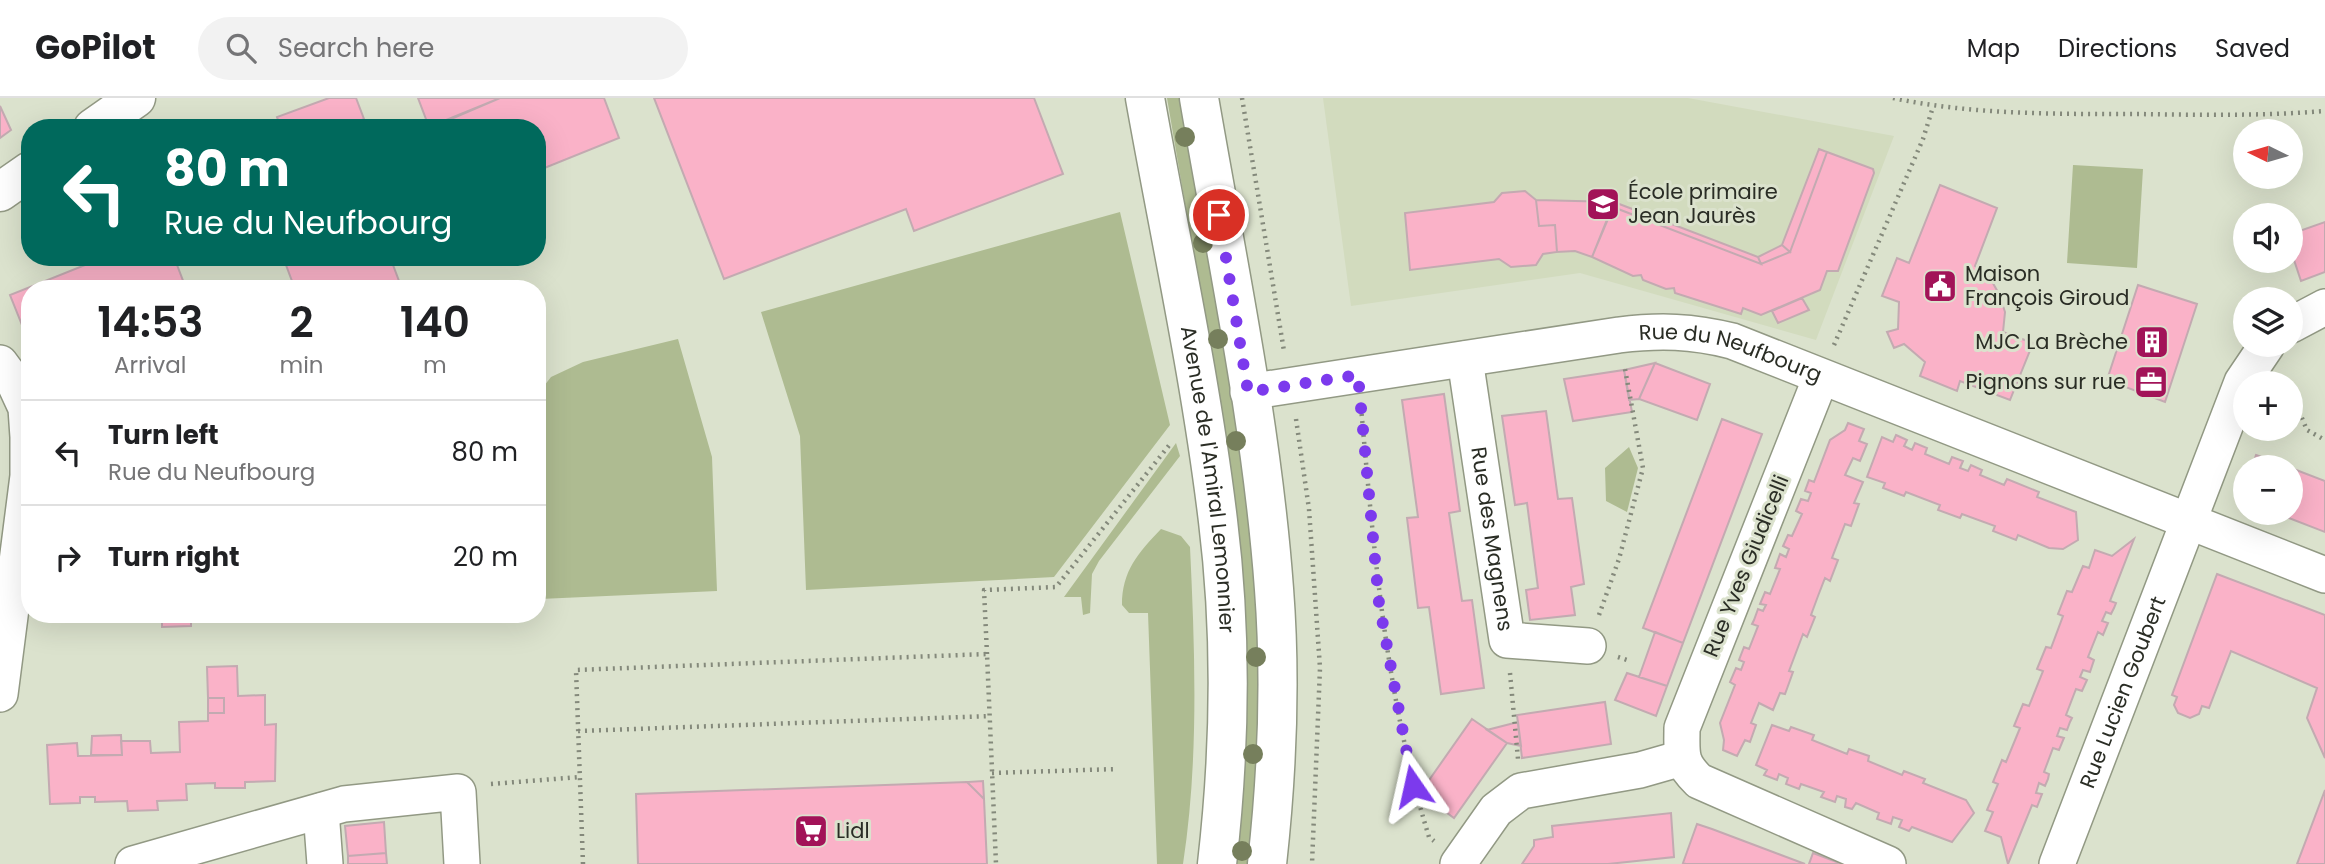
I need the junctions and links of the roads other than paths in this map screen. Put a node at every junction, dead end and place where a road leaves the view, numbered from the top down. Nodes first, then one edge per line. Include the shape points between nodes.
1 (136, 98) edge
2 (1145, 98) edge
3 (1199, 98) edge
4 (106, 119) edge
5 (21, 177) edge
6 (0, 192) edge
7 (2325, 307) edge
8 (2303, 319) edge
9 (2259, 357) edge
10 (1465, 359) junction
11 (0, 363) edge
12 (1821, 377) junction
13 (1248, 392) junction
14 (21, 397) edge
15 (2190, 522) junction
16 (21, 530) edge
17 (2325, 575) edge
18 (1588, 646) road end
19 (0, 694) edge
20 (1682, 758) junction
21 (321, 811) junction
22 (1459, 863) edge
23 (134, 864) edge
24 (325, 864) edge
25 (462, 864) edge
26 (1217, 864) edge
27 (1267, 864) edge
28 (1888, 864) edge
29 (2057, 864) edge

1 - 4 main road
2 - 26 main road, Avenue de l'Amiral Lemonnier via 1219,523 1225,597 1227,781
3 - 13 main road
5 - 6 main road
7 - 8 street
9 - 15 street, Rue Lucien Goubert via 2242,382
10 - 12 street, Rue du Neufbourg via 1658,330 1731,341
10 - 13 street, Rue du Neufbourg
10 - 18 street, Rue des Magnens via 1507,640
11 - 14 street
12 - 15 street, Rue du Neufbourg
12 - 20 street, Rue Yves Giudicelli via 1682,728
13 - 27 main road via 1275,592 1275,792
15 - 17 street, Rue du Neufbourg
15 - 29 street, Rue Lucien Goubert
16 - 19 street
20 - 22 street via 1521,791 1496,810
20 - 28 street via 1699,781
21 - 23 street
21 - 24 street
21 - 25 street via 358,802 458,792

